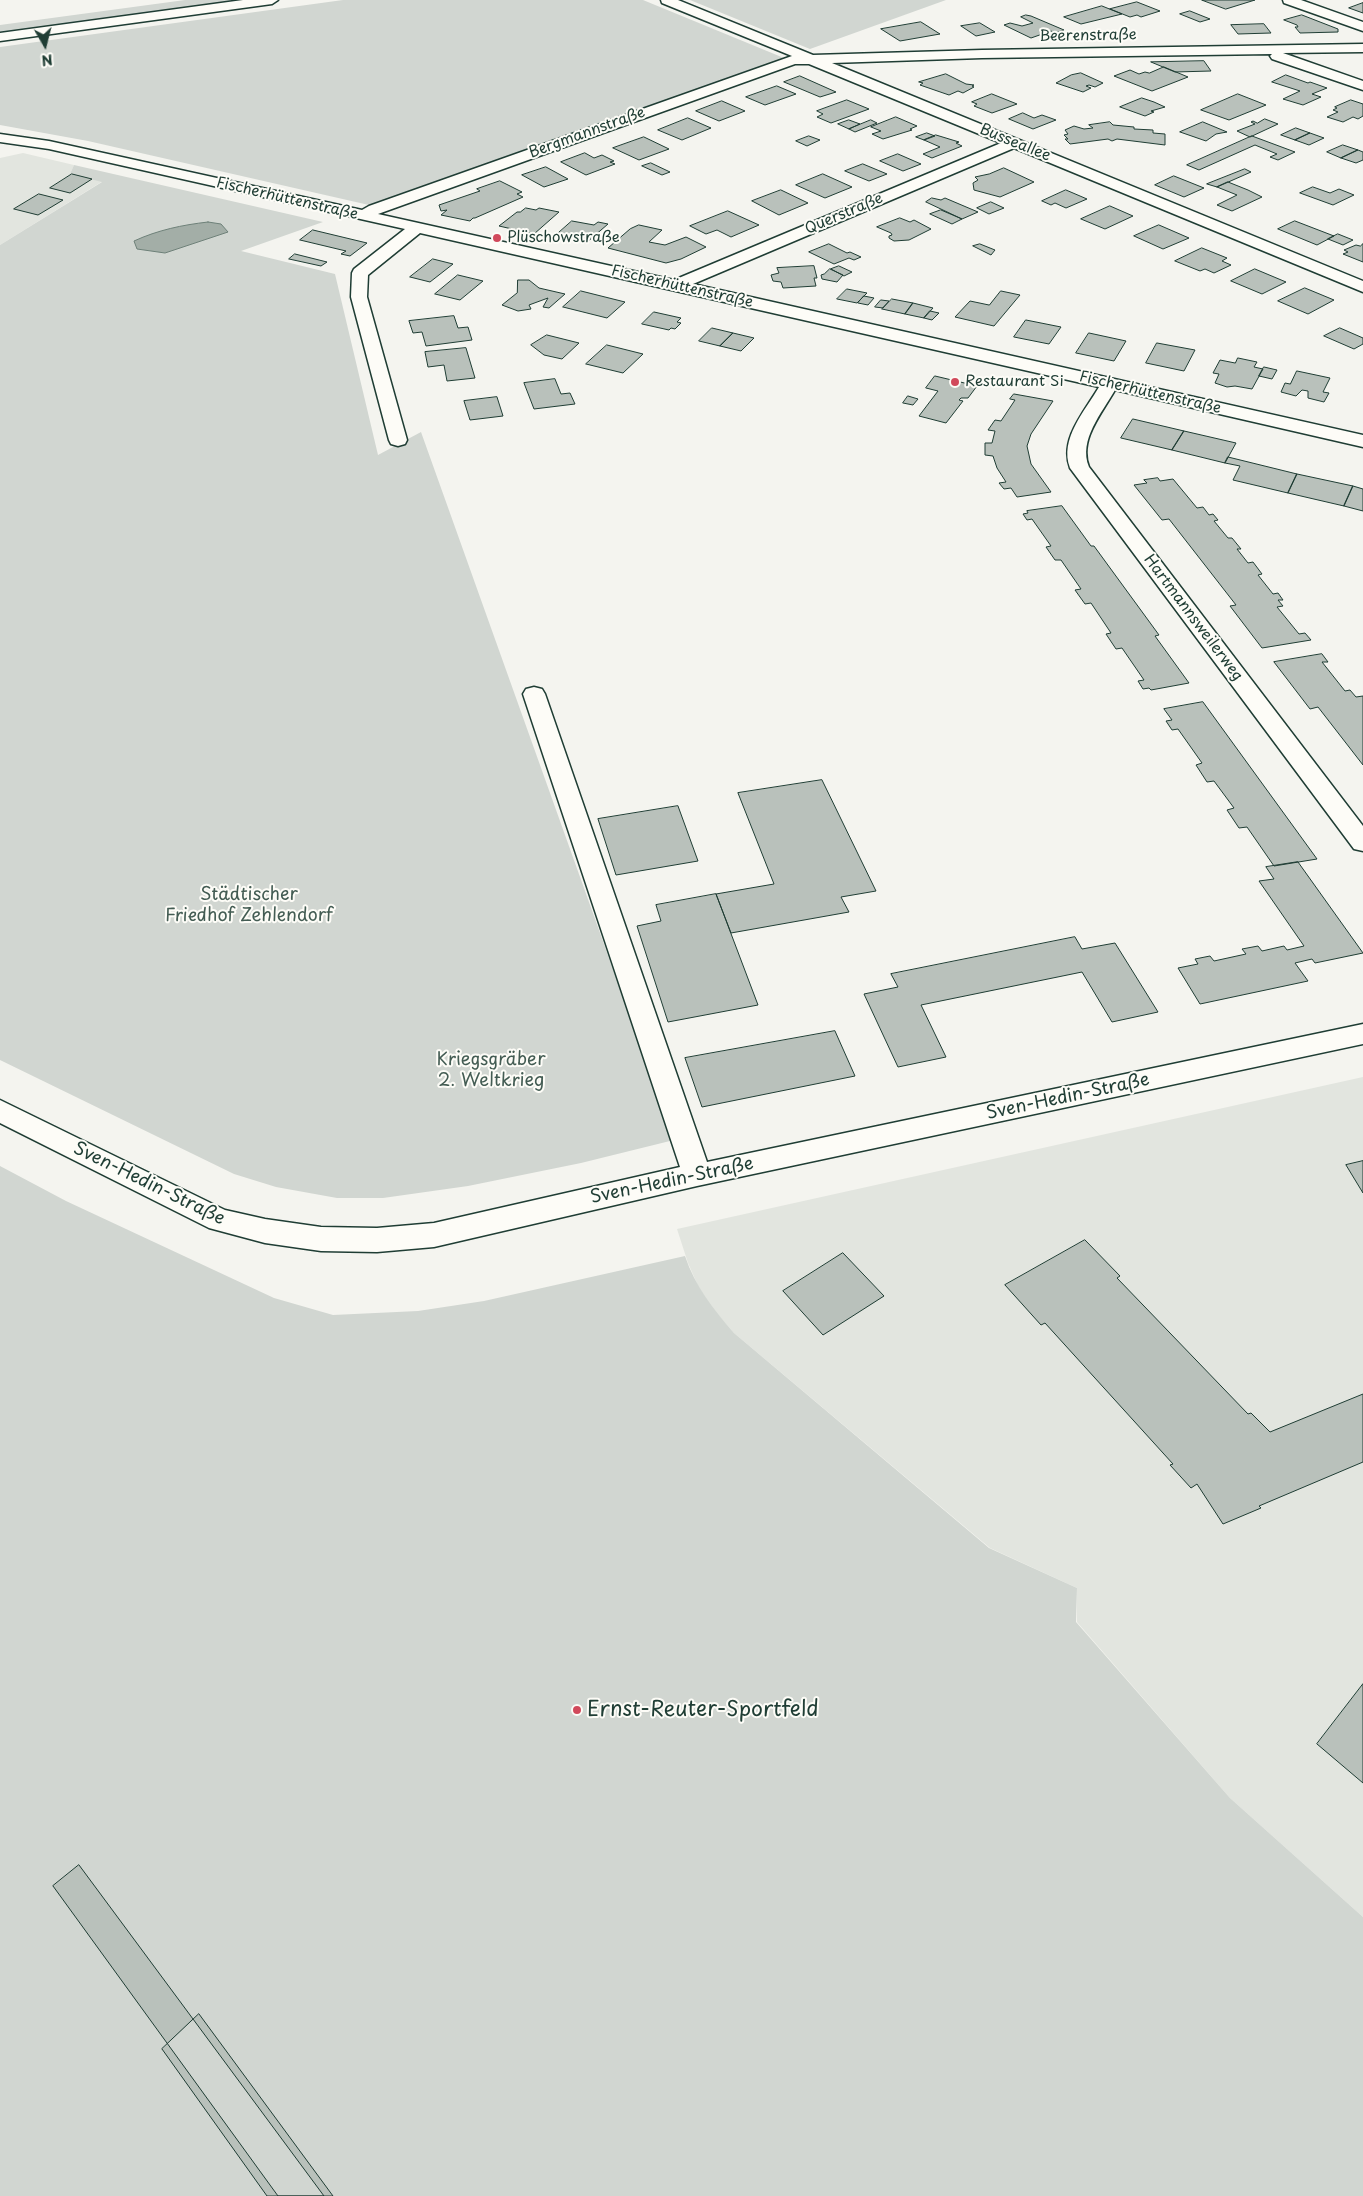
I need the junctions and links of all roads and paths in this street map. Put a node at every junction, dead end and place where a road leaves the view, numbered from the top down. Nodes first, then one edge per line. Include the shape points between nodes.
1 (272, 0) edge
2 (667, 0) edge
3 (1289, 0) edge
4 (1363, 27) edge
5 (0, 36) edge
6 (1363, 48) edge
7 (1273, 49) junction
8 (814, 60) junction
9 (1363, 86) edge
10 (0, 138) edge
11 (1014, 143) junction
12 (364, 216) junction
13 (416, 228) junction
14 (675, 286) junction
15 (1363, 286) edge
16 (1110, 384) junction
17 (398, 440) dead end
18 (1363, 441) edge
19 (534, 694) dead end
20 (1363, 843) edge
21 (1363, 1034) edge
22 (0, 1111) edge
23 (696, 1175) junction

1 - 5 street
2 - 8 street, Busseallee
3 - 4 street
6 - 7 street, Beerenstraße
7 - 8 street, Beerenstraße
7 - 9 street via 1278,56
8 - 11 street, Busseallee
8 - 12 street, Bergmannstraße via 792,60 374,209
10 - 12 street, Fischerhüttenstraße via 49,145
11 - 14 street, Querstraße
11 - 15 street, Busseallee
12 - 13 street, Fischerhüttenstraße
13 - 14 street, Fischerhüttenstraße
13 - 17 street via 360,273 359,297
14 - 16 street, Fischerhüttenstraße
16 - 18 street, Fischerhüttenstraße
16 - 20 street, Hartmannsweilerweg via 1076,448 1080,468
19 - 23 street
21 - 23 street, Sven-Hedin-Straße
22 - 23 street, Sven-Hedin-Straße via 219,1220 321,1239 377,1240 434,1235

